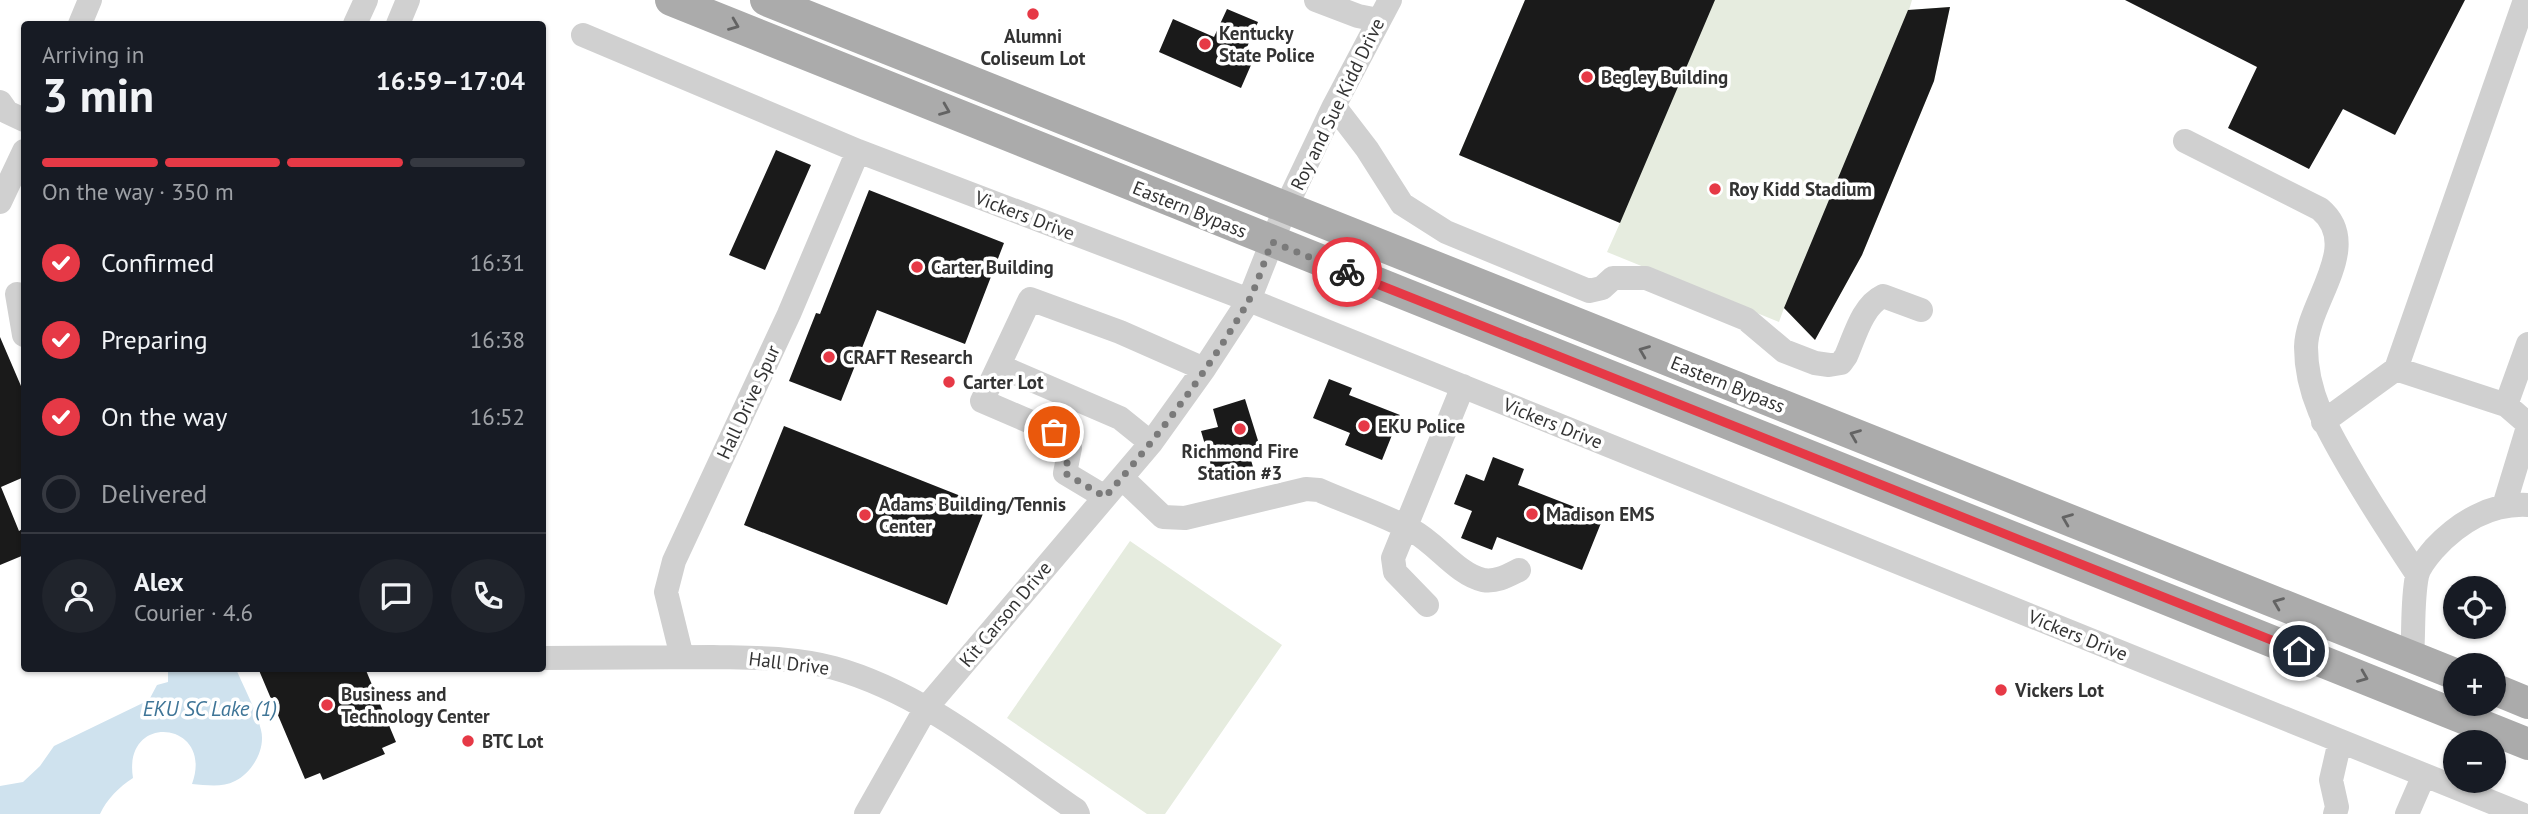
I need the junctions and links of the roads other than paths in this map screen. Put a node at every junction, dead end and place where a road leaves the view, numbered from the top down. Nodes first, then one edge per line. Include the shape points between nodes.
1 (90, 0) edge
2 (366, 0) edge
3 (408, 0) edge
4 (671, 0) edge
5 (766, 0) edge
6 (1316, 0) edge
7 (2525, 0) edge
8 (1384, 10) edge
9 (81, 21) edge
10 (356, 21) edge
11 (399, 21) edge
12 (583, 35) dead end
13 (0, 102) edge
14 (1334, 106) junction
15 (21, 119) edge
16 (2185, 141) dead end
17 (858, 151) junction
18 (21, 156) edge
19 (0, 202) edge
20 (1286, 209) junction
21 (1272, 242) junction
22 (14, 294) edge
23 (1249, 300) junction
24 (1921, 310) dead end
25 (21, 323) edge
26 (2528, 344) edge
27 (999, 366) junction
28 (1204, 369) junction
29 (2396, 369) junction
30 (1463, 386) junction
31 (2506, 405) junction
32 (2323, 422) junction
33 (2528, 426) edge
34 (1151, 443) junction
35 (1113, 487) junction
36 (2516, 506) edge
37 (1405, 527) junction
38 (1519, 570) dead end
39 (2417, 574) junction
40 (1427, 605) dead end
41 (682, 657) junction
42 (2412, 657) junction
43 (546, 658) edge
44 (2443, 669) edge
45 (2506, 695) edge
46 (2528, 703) edge
47 (926, 708) junction
48 (2340, 741) junction
49 (2528, 744) edge
50 (2424, 775) junction
51 (1079, 812) edge
52 (866, 814) edge
53 (2335, 814) edge
54 (2407, 814) edge
55 (2521, 814) edge

1 - 9 street
2 - 10 street
3 - 11 street
4 -> 21 main road, Eastern Bypass
5 - 20 main road, Eastern Bypass
6 - 8 street via 1358,16
7 - 29 street
8 - 14 street, Roy and Sue Kidd Drive
12 - 17 street, Vickers Drive
13 - 15 street via 7,112
14 - 20 street, Roy and Sue Kidd Drive
14 - 24 street via 1402,204 1446,232 1590,291 1613,278 1646,278 1746,319 1784,351 1829,365 1841,363 1875,300 1883,296
16 - 32 street via 2320,209 2333,223 2338,244 2306,343 2310,386
17 - 23 street, Vickers Drive
17 - 41 street, Hall Drive Spur via 789,314 674,561 666,592
18 - 19 street
20 - 21 street, Kit Carson Drive
42 -> 20 main road, Eastern Bypass
21 - 23 street, Kit Carson Drive
21 -> 49 main road, Eastern Bypass
22 - 25 street
23 - 28 street, Kit Carson Drive
23 - 30 street, Vickers Drive
26 - 31 street
27 - 28 street via 1030,299
27 - 34 street via 1120,418
27 - 35 street via 982,401 1054,432 1070,448 1065,473
28 - 34 street, Kit Carson Drive
29 - 31 street
29 - 32 street
30 - 37 street
30 - 48 street, Vickers Drive
31 - 33 street
32 - 39 street
33 - 36 street
34 - 35 street, Kit Carson Drive
35 - 37 street via 1171,519 1319,490
35 - 47 street, Kit Carson Drive
36 - 39 street via 2475,516 2459,526 2428,555
37 - 38 street via 1467,575 1498,580
37 - 40 street via 1393,565
39 - 42 street
41 - 43 street, Hall Drive
41 - 47 street, Hall Drive via 807,662 854,674
42 - 44 main road, Eastern Bypass
45 - 46 main road
47 - 51 street, Hall Drive
47 - 52 street, Kit Carson Drive
48 - 50 street, Vickers Drive
48 - 53 street via 2331,780
50 - 54 street
50 - 55 street, Vickers Drive

